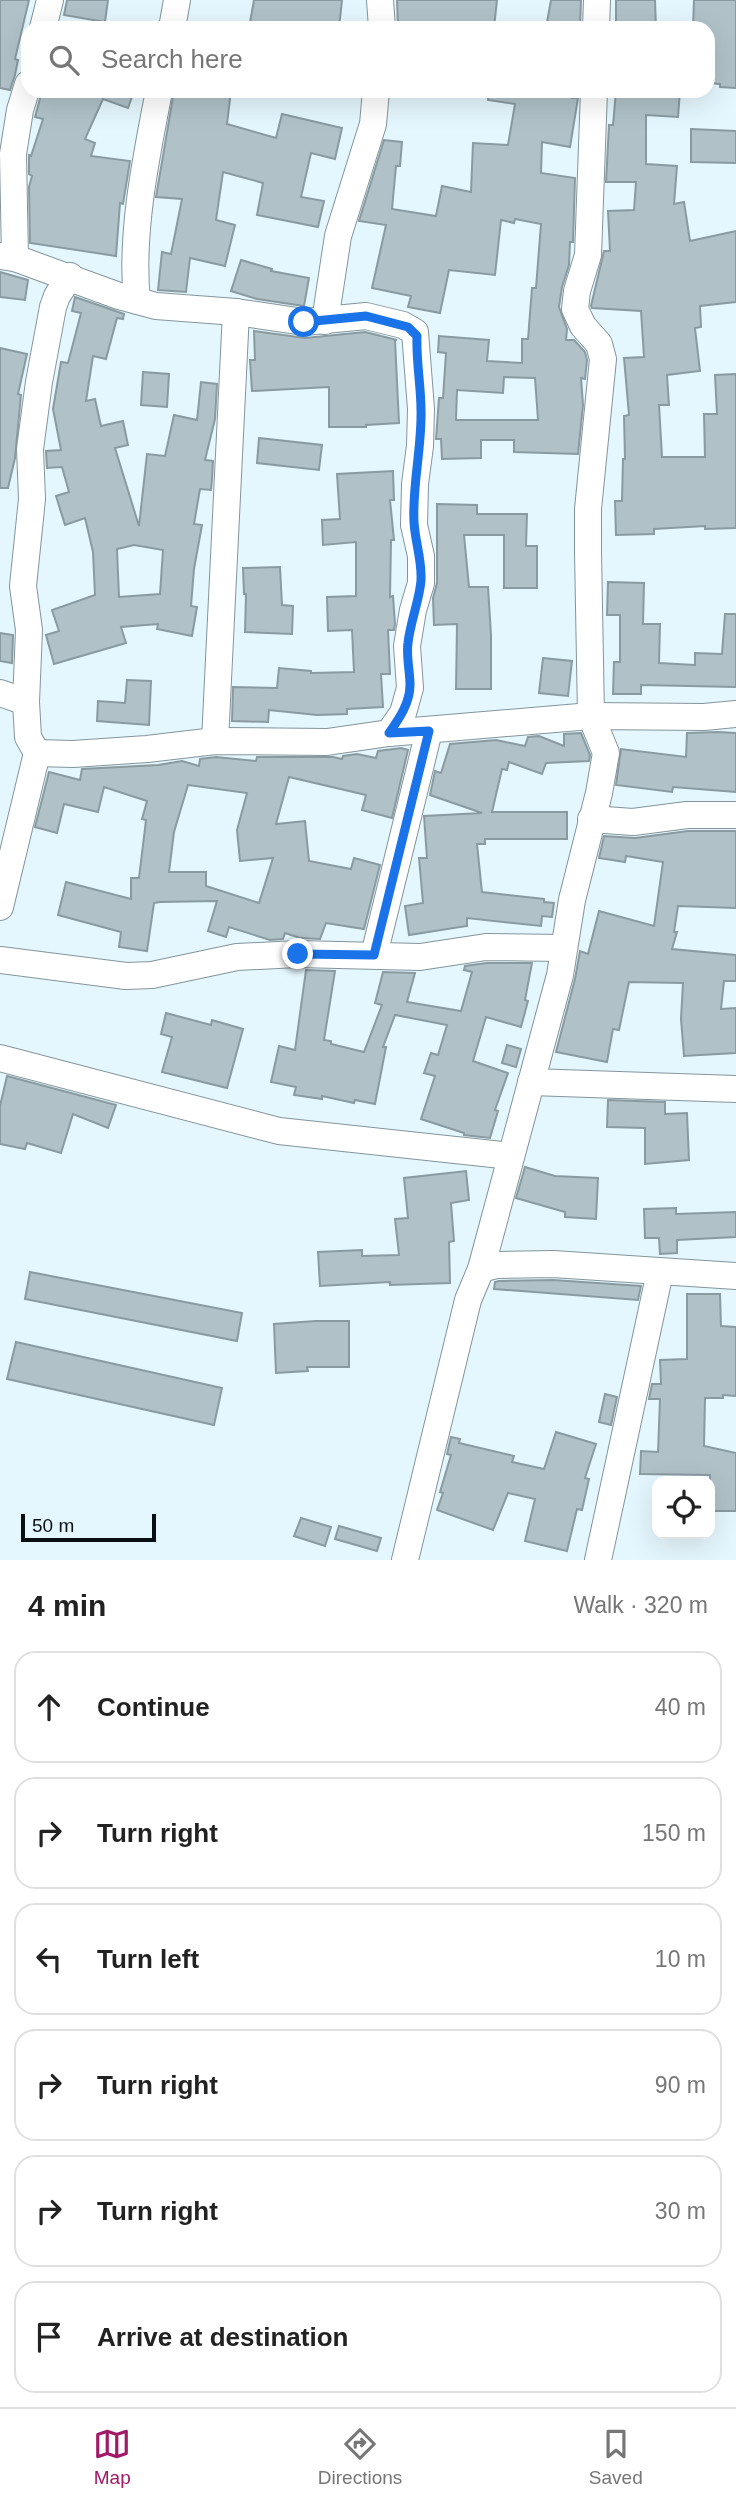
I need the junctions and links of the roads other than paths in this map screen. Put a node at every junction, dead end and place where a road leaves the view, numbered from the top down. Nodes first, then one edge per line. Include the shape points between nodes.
1 (50, 0) edge
2 (177, 0) edge
3 (380, 0) edge
4 (597, 0) edge
5 (45, 21) edge
6 (173, 21) edge
7 (382, 21) edge
8 (596, 21) edge
9 (24, 98) edge
10 (158, 98) edge
11 (375, 98) edge
12 (594, 98) edge
13 (7, 257) edge
14 (69, 276) junction
15 (128, 299) junction
16 (236, 312) junction
17 (325, 321) junction
18 (0, 693) edge
19 (26, 702) junction
20 (736, 714) edge
21 (591, 716) junction
22 (429, 731) junction
23 (389, 733) junction
24 (215, 741) junction
25 (37, 753) junction
26 (736, 815) edge
27 (591, 819) junction
28 (2, 890) edge
29 (563, 948) junction
30 (374, 955) junction
31 (0, 960) edge
32 (0, 1058) edge
33 (531, 1082) junction
34 (736, 1088) edge
35 (511, 1156) junction
36 (481, 1269) junction
37 (660, 1272) junction
38 (736, 1276) edge
39 (405, 1560) edge
40 (598, 1560) edge

1 - 5 street
2 - 6 street
3 - 7 street
4 - 8 street
9 - 13 street via 13,154
10 - 15 street
11 - 17 street via 373,124 338,236
12 - 21 street via 588,255 575,309 599,344 603,359 588,509
13 - 14 street
14 - 15 street
14 - 19 street via 53,307 30,449 32,499 23,586 29,630
15 - 16 street via 156,306
16 - 17 street
16 - 24 street
17 - 23 street via 366,316 408,327 417,336 421,409 414,525 421,583 407,646 410,688 403,713
18 - 19 street
19 - 25 street via 28,737
20 - 21 street
21 - 22 street
21 - 27 street via 606,753
22 - 23 street
22 - 30 street
23 - 24 street via 327,742
24 - 25 street via 86,754
25 - 28 street
26 - 27 street via 633,822
27 - 29 street
29 - 30 street via 486,947 420,957
29 - 33 street
30 - 31 street via 237,957 126,976
32 - 35 street via 279,1131
33 - 34 street
33 - 35 street
35 - 36 street
36 - 37 street via 553,1264
36 - 39 street via 468,1300
37 - 38 street
37 - 40 street

